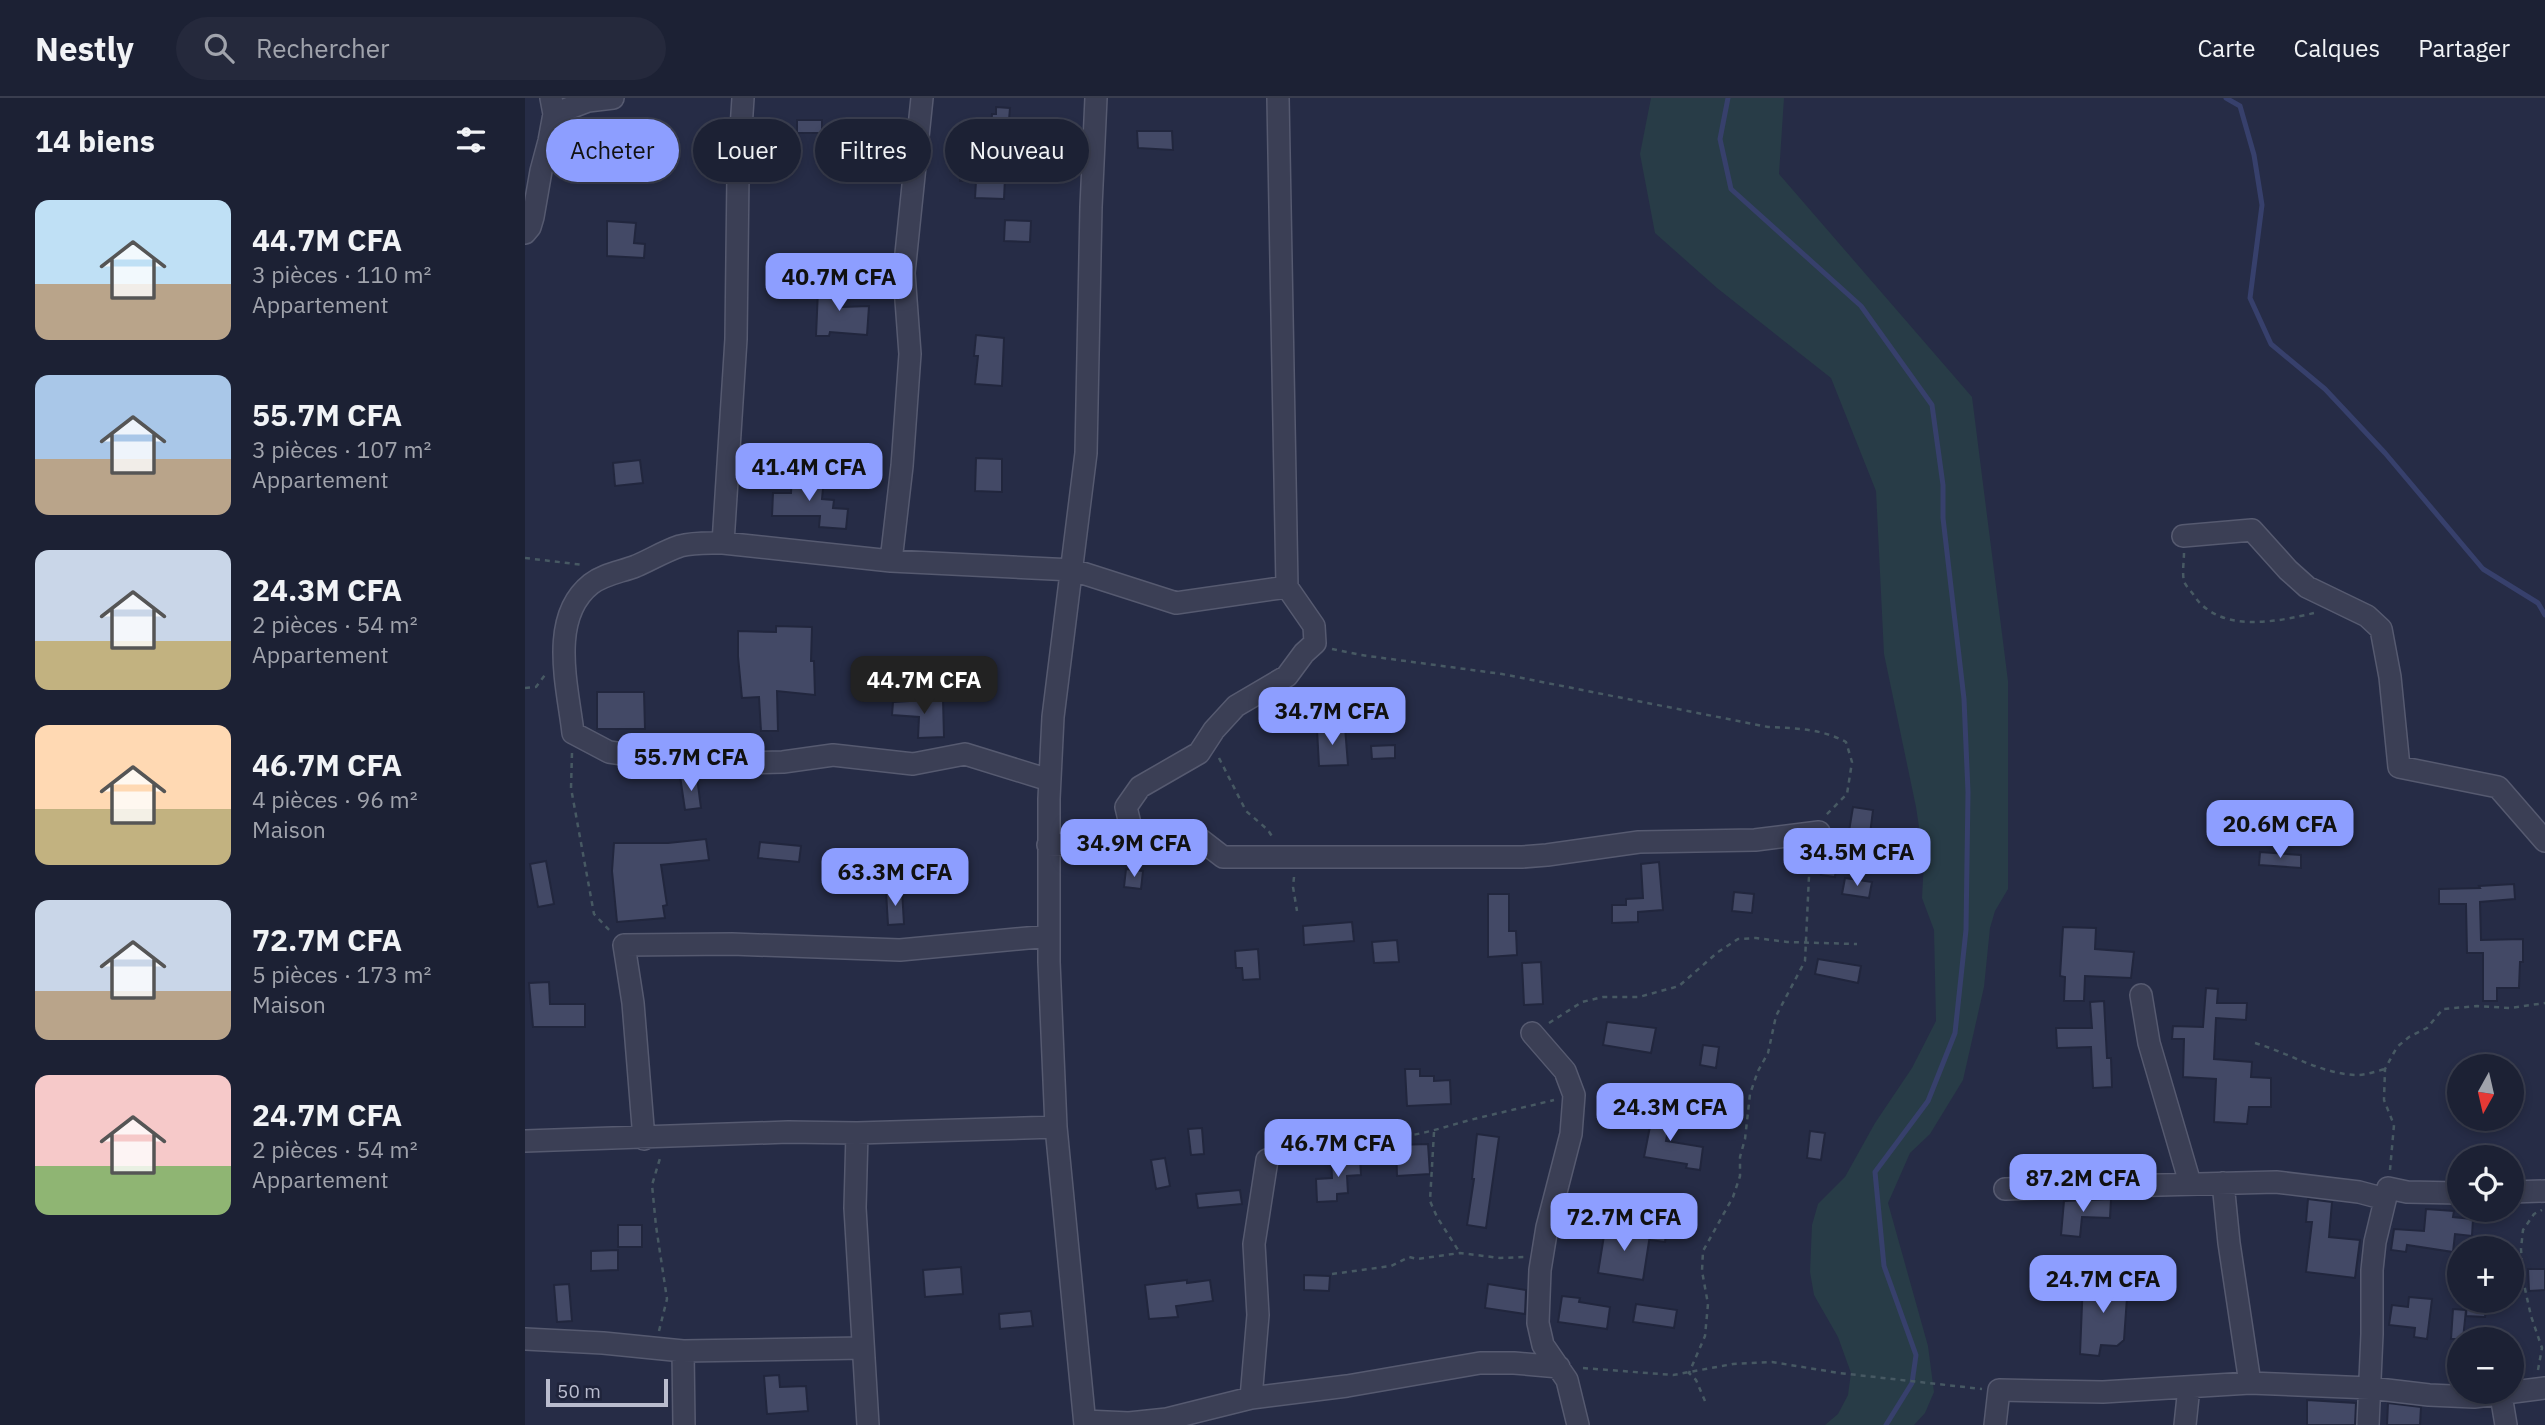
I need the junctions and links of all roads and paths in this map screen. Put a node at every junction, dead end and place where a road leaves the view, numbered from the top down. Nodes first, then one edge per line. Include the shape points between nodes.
1 (614, 98) edge
2 (743, 98) edge
3 (922, 98) edge
4 (1096, 98) edge
5 (1278, 98) edge
6 (553, 106) edge
7 (525, 233) edge
8 (2183, 536) joint
9 (723, 543) junction
10 (525, 558) edge
11 (891, 561) junction
12 (1073, 570) junction
13 (604, 577) junction
14 (1287, 587) junction
15 (2319, 611) dead end
16 (1315, 643) junction
17 (565, 663) junction
18 (525, 688) edge
19 (1215, 730) junction
20 (573, 733) junction
21 (1049, 780) junction
22 (1819, 832) junction
23 (1134, 841) junction
24 (2545, 841) edge
25 (1048, 845) junction
26 (1287, 858) junction
27 (1297, 911) dead end
28 (1049, 936) junction
29 (1808, 943) junction
30 (1857, 944) dead end
31 (624, 946) junction
32 (2141, 995) dead end
33 (2545, 1003) edge
34 (1532, 1033) joint
35 (2255, 1043) dead end
36 (2385, 1069) junction
37 (1574, 1095) junction
38 (1056, 1127) junction
39 (1434, 1132) junction
40 (857, 1133) junction
41 (667, 1138) junction
42 (644, 1139) junction
43 (525, 1141) edge
44 (1267, 1160) joint
45 (2190, 1183) junction
46 (2224, 1183) junction
47 (2005, 1189) dead end
48 (2545, 1191) edge
49 (2524, 1192) edge
50 (2447, 1193) edge
51 (2386, 1194) junction
52 (2545, 1208) edge
53 (1460, 1253) junction
54 (1543, 1255) junction
55 (1332, 1274) dead end
56 (525, 1339) edge
57 (655, 1348) junction
58 (863, 1348) junction
59 (683, 1351) junction
60 (1559, 1367) junction
61 (1689, 1373) junction
62 (2251, 1383) junction
63 (2189, 1387) junction
64 (2370, 1388) junction
65 (2540, 1388) edge
66 (2000, 1390) junction
67 (2447, 1396) edge
68 (1251, 1398) junction
69 (1705, 1401) dead end
70 (2502, 1404) edge
71 (1085, 1423) edge
72 (684, 1425) edge
73 (868, 1425) edge
74 (1578, 1425) edge
75 (1995, 1425) edge
76 (2185, 1425) edge
77 (2368, 1425) edge
78 (2506, 1425) edge

1 - 6 street
2 - 9 street via 734,404
3 - 11 street via 905,273 910,354
4 - 12 street via 1086,453
5 - 14 street
6 - 7 street via 533,217
8 - 15 path via 2184,580 2199,604 2217,617 2287,620
8 - 24 street via 2252,530 2307,586 2367,616 2381,629 2399,768 2498,787
9 - 11 street
9 - 13 street via 677,547
10 - 13 path via 587,565
11 - 12 street
12 - 14 street via 1176,603
12 - 21 street
13 - 17 street via 590,585 568,617
14 - 16 street via 1314,626
16 - 19 street via 1287,676 1236,706
16 - 22 path via 1361,655 1502,674 1768,727 1830,733 1846,742 1852,762 1847,794 1821,821
17 - 18 path via 552,666 536,687
17 - 20 street
19 - 23 street via 1199,753 1140,788 1126,807
19 - 26 path via 1215,751 1246,811 1268,830
20 - 21 street via 609,752 683,764 783,762 833,755 913,764 965,754
20 - 31 path via 571,788 594,914
21 - 25 street
22 - 26 street via 1755,840 1629,843 1547,855
22 - 29 path via 1809,876
23 - 25 street
23 - 26 street via 1201,840 1223,857
25 - 28 street
26 - 27 path via 1294,870
28 - 31 street via 900,950 732,944
28 - 38 street
29 - 30 path
29 - 34 path via 1738,939 1679,986 1639,997 1582,1002
29 - 61 path via 1805,961 1776,1016 1768,1053 1750,1094 1733,1197 1703,1251 1708,1304 1705,1336
31 - 42 street
32 - 45 street via 2153,1055
33 - 36 path via 2443,1009 2427,1028 2397,1047
34 - 37 street via 1565,1071
35 - 36 path via 2313,1067 2358,1075
36 - 51 path via 2384,1100 2394,1125
37 - 39 path
37 - 54 street via 1571,1134
38 - 40 street
38 - 71 street
39 - 44 path via 1373,1138 1310,1134 1280,1144
39 - 53 path via 1430,1201
40 - 41 street
40 - 58 street via 855,1208
41 - 42 street
41 - 57 path via 652,1185 667,1299
42 - 43 street
44 - 68 street via 1254,1244 1258,1315
45 - 46 street
45 - 47 street
46 - 51 street via 2277,1182
46 - 62 street
48 - 49 street
50 - 51 street
51 - 64 street via 2372,1270
52 - 65 path via 2534,1214 2523,1230 2521,1249 2523,1280 2542,1348
53 - 54 path via 1500,1258
53 - 55 path via 1409,1256 1391,1266
54 - 60 street via 1538,1322 1543,1345
56 - 57 street
57 - 59 street
58 - 59 street
58 - 73 street
59 - 72 street
60 - 61 path
60 - 68 street via 1481,1363
60 - 74 street via 1567,1380
61 - 66 path via 1772,1362
61 - 69 path
62 - 63 street
62 - 64 street
63 - 66 street via 2103,1392
63 - 76 street
64 - 67 street
64 - 77 street
66 - 75 street
68 - 71 street via 1167,1419
70 - 78 street

